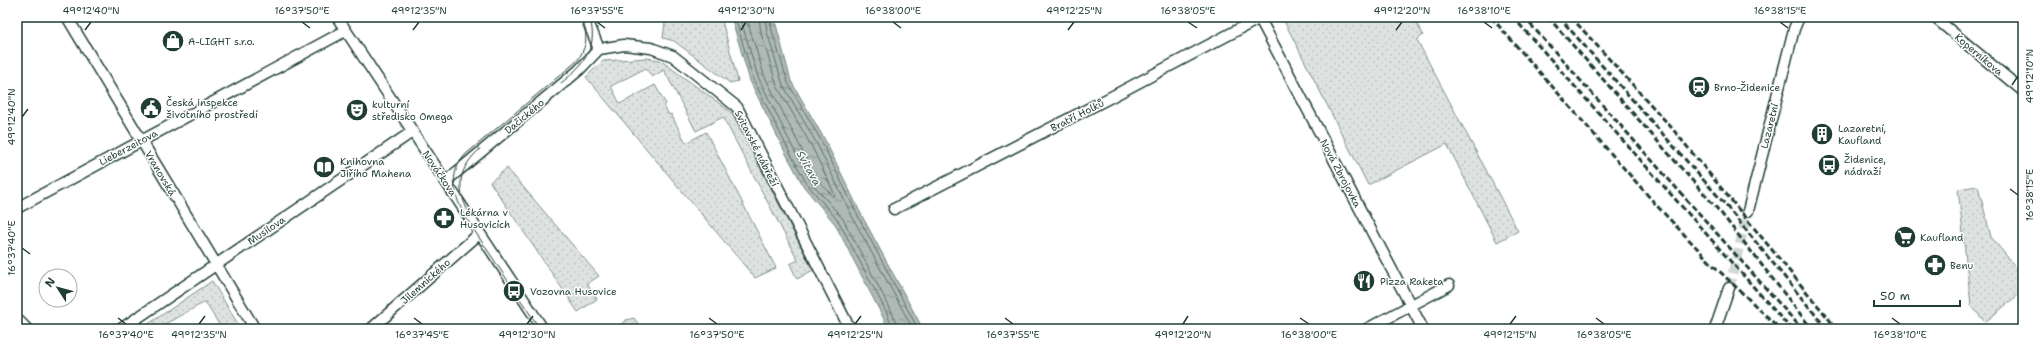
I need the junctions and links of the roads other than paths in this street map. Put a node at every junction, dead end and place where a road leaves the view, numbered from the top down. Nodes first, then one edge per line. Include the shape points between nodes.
1 (67, 17) edge
2 (337, 17) edge
3 (586, 17) edge
4 (1260, 17) edge
5 (1798, 17) edge
6 (1934, 17) edge
7 (345, 31) junction
8 (599, 49) junction
9 (2023, 91) edge
10 (412, 132) junction
11 (141, 140) junction
12 (446, 181) junction
13 (17, 208) edge
14 (894, 209) dead end
15 (1748, 212) tunnel mouth
16 (479, 234) junction
17 (216, 265) junction
18 (1449, 285) dead end
19 (1729, 288) tunnel mouth
20 (1411, 306) junction
21 (17, 319) edge
22 (27, 329) edge
23 (121, 329) edge
24 (255, 329) edge
25 (371, 329) edge
26 (543, 329) edge
27 (850, 329) edge
28 (1367, 329) edge
29 (1423, 329) edge
30 (1715, 329) edge

1 - 11 street, Vranovská
2 - 7 street, Nováčkova
3 - 8 street
4 - 14 street, Bratří Holků
4 - 20 street, Nová Zbrojovka
5 - 15 street, Lazaretní
6 - 9 street, Koperníkova
7 - 10 street, Nováčkova
7 - 11 street, Lieberzeitova
8 - 12 street, Dačického via 579,70
8 - 27 street, Svitavské nábřeží via 624,45 651,48 673,56 736,108
10 - 12 street, Nováčkova
10 - 17 street, Musilova
11 - 13 street, Lieberzeitova
11 - 17 street, Vranovská
12 - 16 street, Nováčkova
16 - 25 street, Jilemnického
16 - 26 street, Nováčkova
17 - 23 street, Musilova
17 - 24 street, Vranovská
18 - 20 street
19 - 30 street
20 - 28 street
20 - 29 street, Nová Zbrojovka
21 - 22 street

